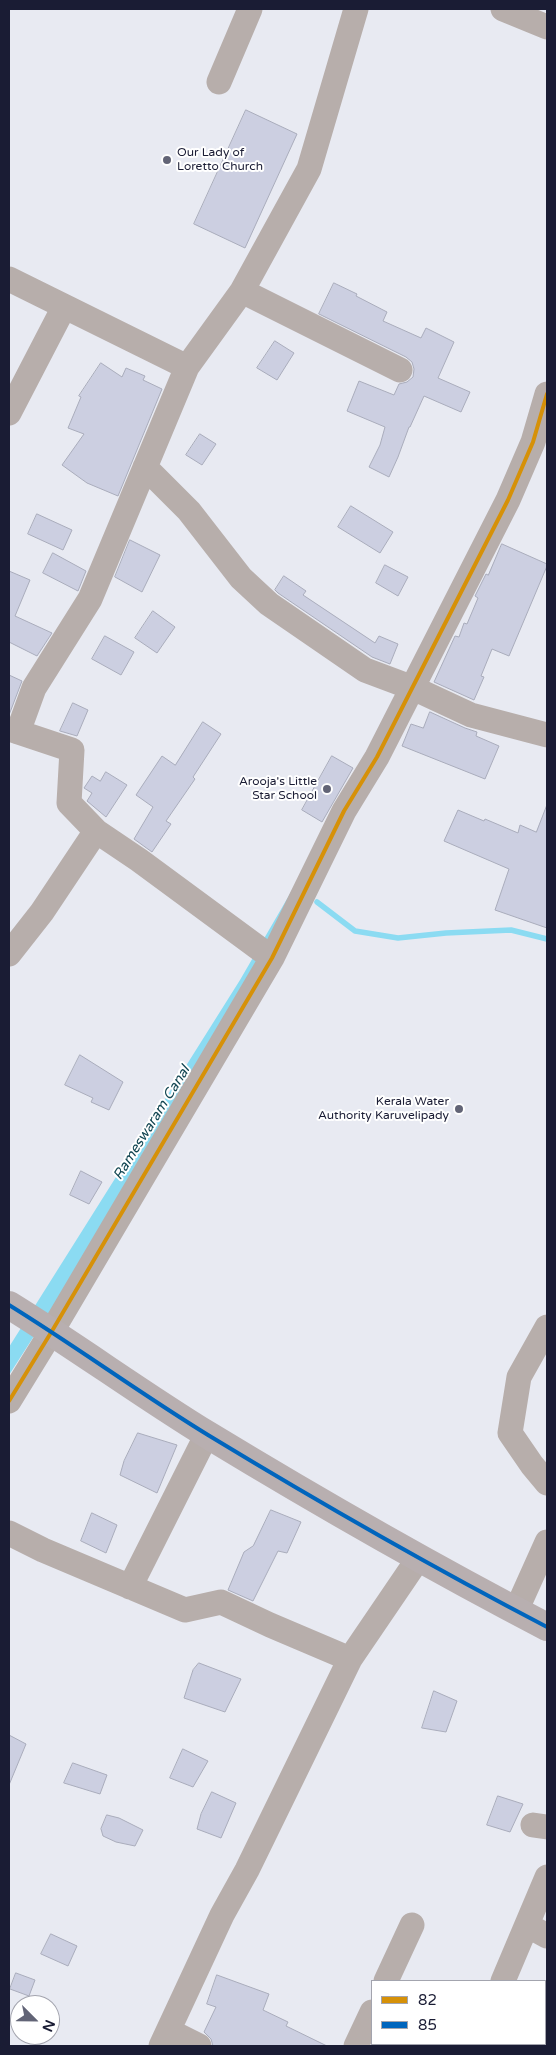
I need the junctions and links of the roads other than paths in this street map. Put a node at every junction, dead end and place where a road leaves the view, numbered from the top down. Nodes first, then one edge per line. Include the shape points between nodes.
1 (250, 9) edge
2 (356, 9) edge
3 (503, 9) edge
4 (547, 27) edge
5 (219, 82) dead end
6 (9, 279) edge
7 (242, 291) junction
8 (64, 307) junction
9 (186, 367) junction
10 (400, 370) dead end
11 (547, 394) edge
12 (9, 413) edge
13 (540, 444) edge
14 (145, 467) junction
15 (413, 688) junction
16 (13, 730) edge
17 (547, 735) edge
18 (96, 831) junction
19 (266, 953) junction
20 (9, 954) edge
21 (32, 1319) edge
22 (547, 1327) edge
23 (9, 1401) edge
24 (207, 1434) junction
25 (547, 1483) edge
26 (9, 1533) edge
27 (547, 1542) edge
28 (418, 1559) junction
29 (130, 1587) junction
30 (516, 1611) junction
31 (547, 1628) edge
32 (350, 1659) junction
33 (547, 1877) edge
34 (412, 1924) dead end
35 (537, 1931) edge
36 (386, 1980) edge
37 (504, 1980) edge
38 (371, 2014) edge
39 (165, 2039) edge
40 (199, 2046) edge
41 (356, 2046) edge

1 - 5 street
2 - 7 street via 309,169
3 - 4 street
6 - 8 street
7 - 9 street
7 - 10 street
8 - 9 street
8 - 12 street
9 - 14 street
11 - 13 street
13 - 15 street via 508,500
14 - 15 street via 189,511 241,578 269,604 365,670
14 - 16 street via 90,598 34,688
15 - 17 street via 472,715
15 - 19 street
16 - 18 street via 72,750 69,803
18 - 19 street
18 - 20 street via 42,912
19 - 21 street
21 - 23 street
21 - 24 main road
22 - 25 street via 519,1377 510,1432
24 - 28 main road
24 - 29 street
26 - 29 street
27 - 30 street
28 - 30 main road
28 - 32 street
29 - 32 street via 185,1610 222,1602
30 - 31 main road
32 - 39 street via 222,1915
33 - 35 street
34 - 36 street
35 - 37 street
38 - 41 street
39 - 40 street

